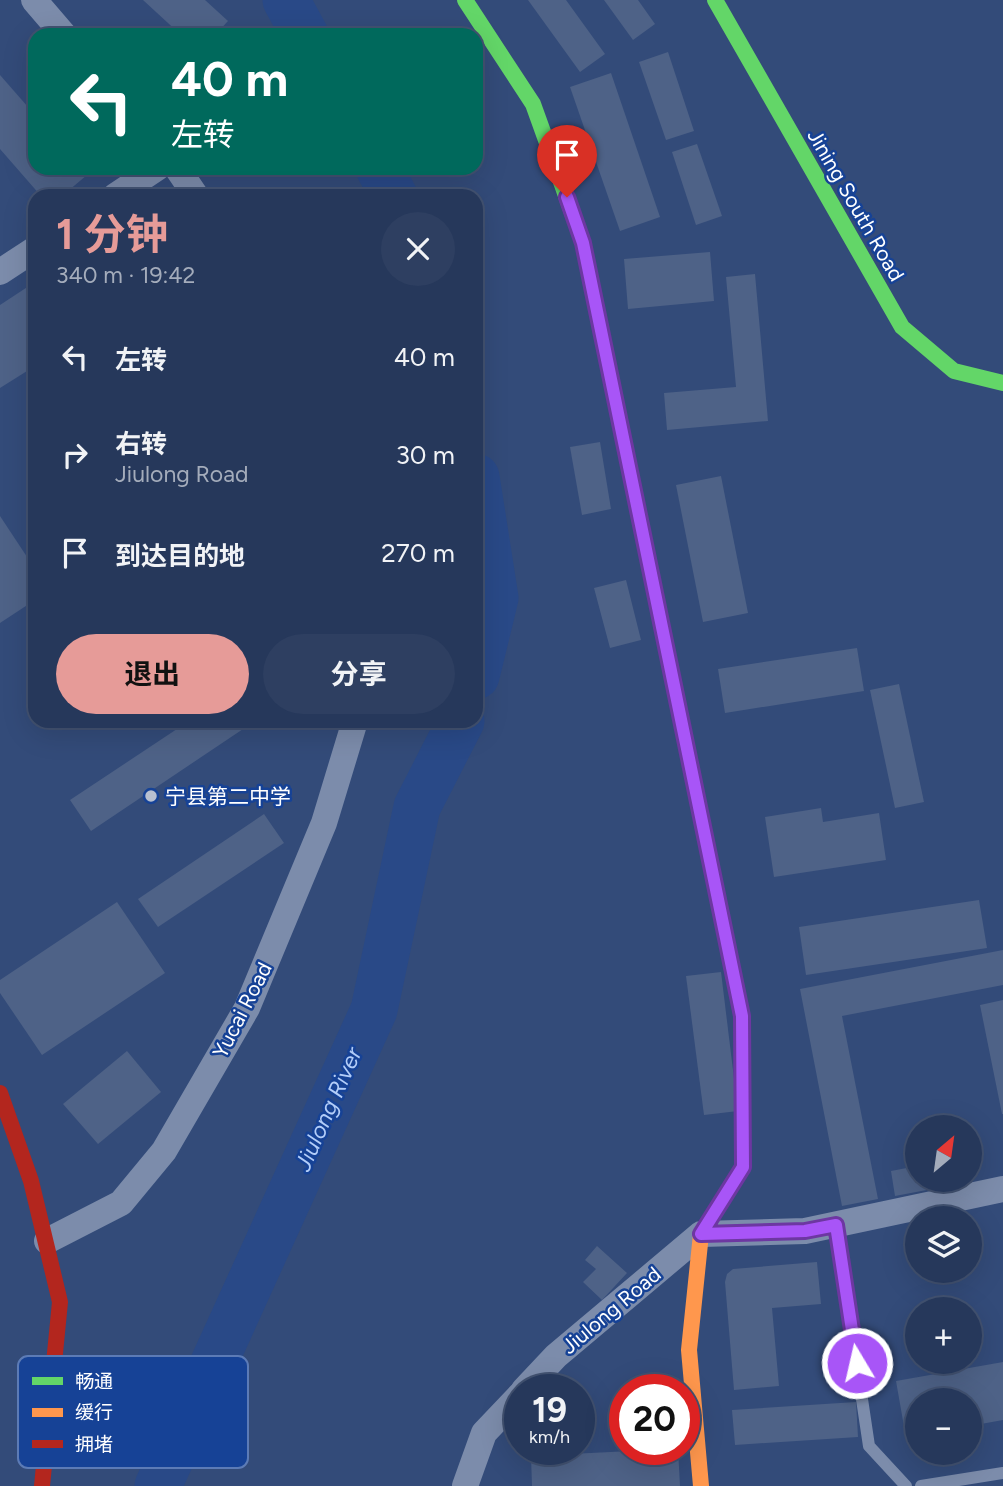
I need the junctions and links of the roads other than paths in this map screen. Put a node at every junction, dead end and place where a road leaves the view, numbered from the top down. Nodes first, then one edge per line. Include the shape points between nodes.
1 (34, 0) edge
2 (465, 0) edge
3 (715, 0) edge
4 (58, 28) edge
5 (146, 175) edge
6 (126, 189) edge
7 (28, 254) edge
8 (0, 272) edge
9 (1003, 383) edge
10 (353, 728) edge
11 (0, 1093) edge
12 (1003, 1189) edge
13 (836, 1225) junction
14 (701, 1234) junction
15 (47, 1241) junction
16 (55, 1356) edge
17 (539, 1374) edge
18 (504, 1412) edge
19 (44, 1468) edge
20 (1003, 1473) edge
21 (42, 1486) edge
22 (465, 1486) edge
23 (701, 1486) edge
24 (906, 1486) edge
25 (921, 1486) edge

1 - 4 street
2 - 14 street, Jiulong Road via 533,104 583,243 742,1016 743,1167
3 - 9 street, Jining South Road via 902,327 954,371
5 - 6 street
7 - 8 street
10 - 15 street, Yucai Road via 324,823 247,1008 164,1151 121,1203
11 - 15 street
12 - 13 street
13 - 14 street via 805,1231
13 - 24 lane via 869,1446
14 - 17 street, Jiulong Road
14 - 23 street, Jiulong Road via 689,1350
15 - 16 street via 60,1302
18 - 22 street via 484,1433
19 - 21 street
20 - 25 lane

